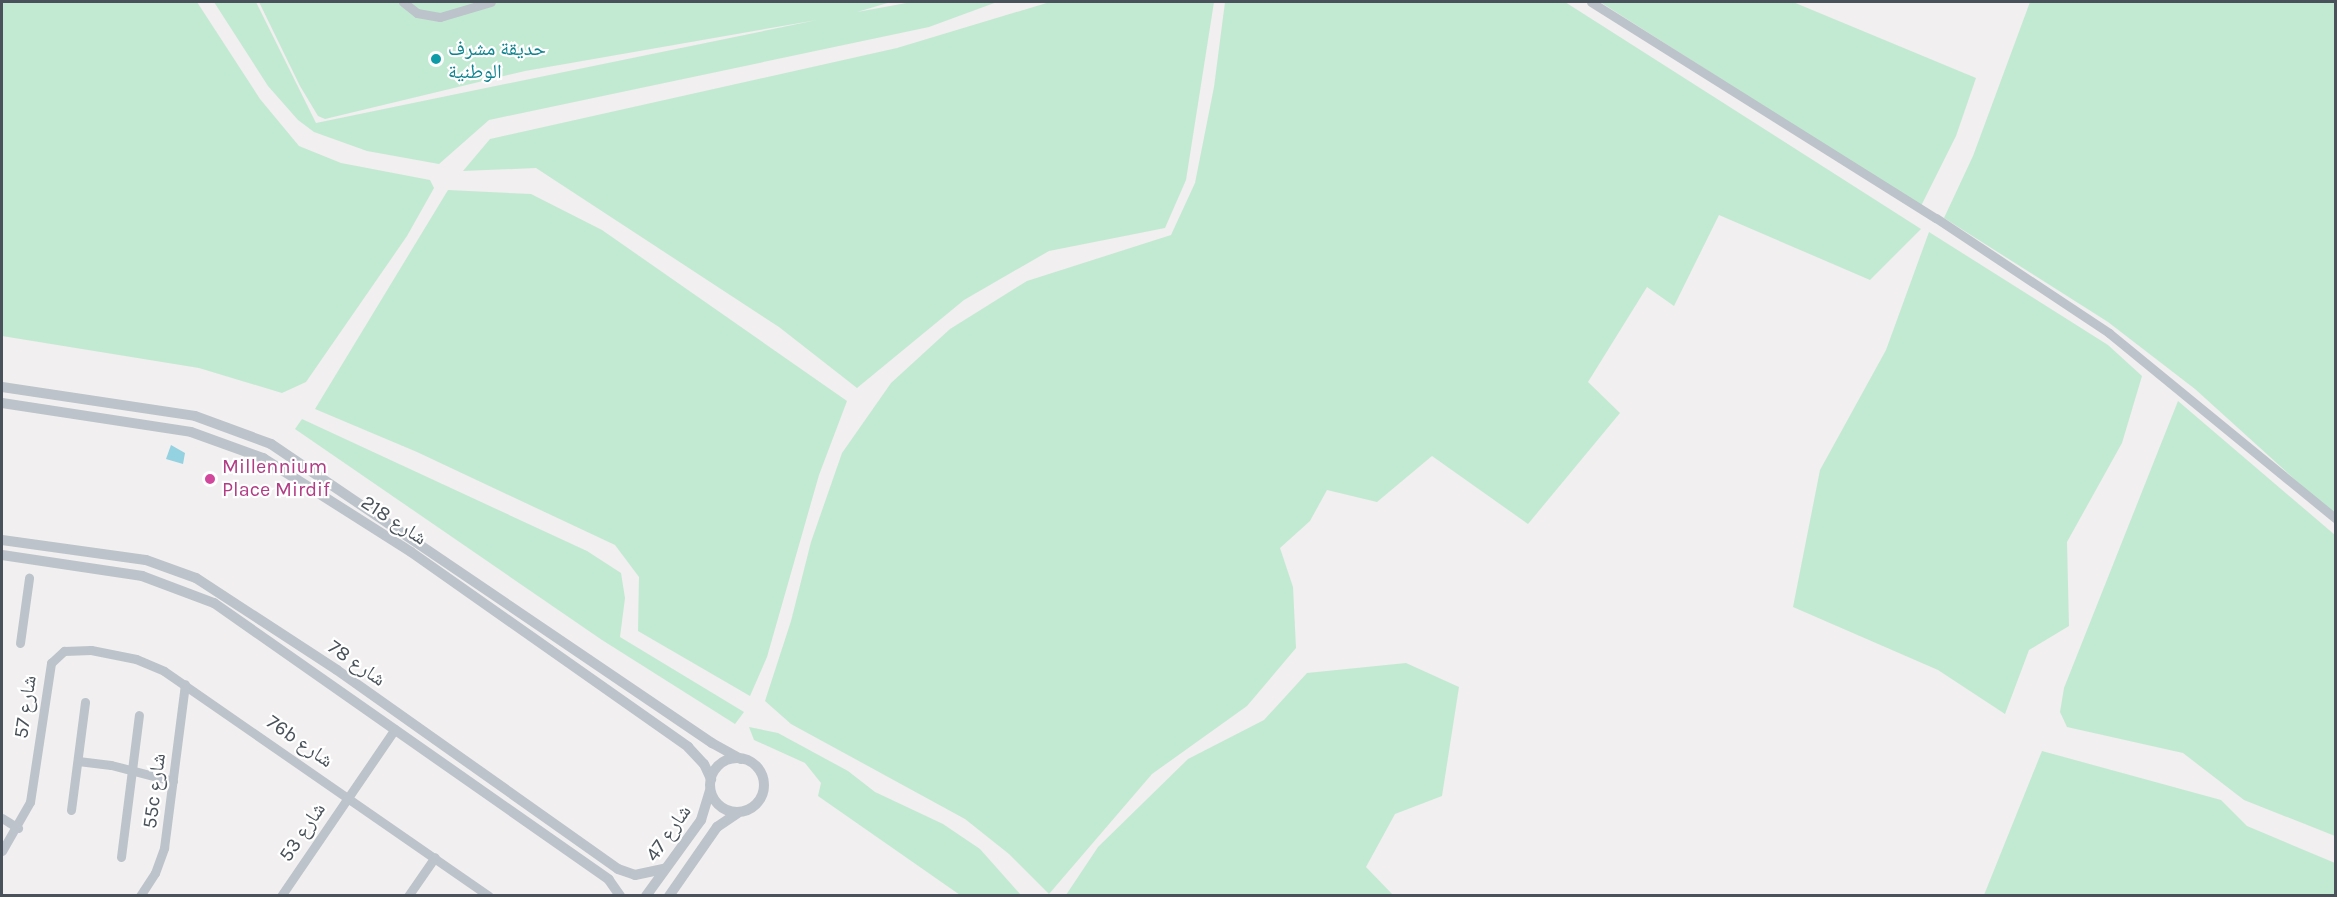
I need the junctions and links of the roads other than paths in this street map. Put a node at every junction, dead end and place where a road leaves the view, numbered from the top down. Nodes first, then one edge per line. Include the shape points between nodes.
1 (403, 2) edge
2 (491, 2) edge
3 (1591, 2) edge
4 (2, 387) edge
5 (2, 404) edge
6 (2336, 519) edge
7 (2, 540) edge
8 (2, 555) edge
9 (29, 578) dead end
10 (256, 632) junction
11 (21, 643) dead end
12 (76, 649) joint
13 (313, 654) junction
14 (185, 684) junction
15 (348, 696) junction
16 (86, 702) dead end
17 (386, 705) junction
18 (139, 715) dead end
19 (395, 729) junction
20 (741, 759) junction
21 (78, 761) junction
22 (135, 774) junction
23 (173, 781) junction
24 (710, 783) junction
25 (348, 796) junction
26 (71, 810) dead end
27 (738, 813) junction
28 (2, 818) edge
29 (18, 828) junction
30 (2, 851) edge
31 (122, 857) dead end
32 (435, 857) junction
33 (664, 869) junction
34 (140, 896) edge
35 (281, 896) edge
36 (408, 896) edge
37 (489, 896) edge
38 (620, 896) edge
39 (646, 896) edge
40 (669, 896) edge

1 - 2 street via 417,13 440,17
3 - 6 street via 2084,315 2157,370
4 - 20 street via 195,416 271,444 719,748
5 - 24 street, شارع 218 via 191,432 263,458 411,552 688,747 704,764
7 - 13 street, شارع 78 via 146,560 173,568 229,596
8 - 10 street, شارع 78 via 164,581 208,599
9 - 11 street
10 - 13 street via 306,660 311,660
10 - 15 street, شارع 78
12 - 14 street, 76b شارع via 136,659
12 - 29 street, شارع 57 via 58,654 51,663 32,793
13 - 17 street, شارع 78
14 - 23 street, 55c شارع
14 - 25 street, 76b شارع
15 - 17 street via 354,691 375,704
15 - 19 street, شارع 78
16 - 21 street
17 - 33 street, شارع 78 via 618,869 635,875
18 - 22 street
19 - 25 street, شارع 53
19 - 38 street, شارع 78 via 609,880
20 - 24 street via 726,761
20 - 27 street via 755,765 764,787 759,802
21 - 22 street via 111,765
21 - 26 street
22 - 23 street
22 - 31 street
23 - 34 street, 55c شارع via 162,856
24 - 27 street via 722,808
24 - 33 street, شارع 47 via 701,820
25 - 32 street, 76b شارع
25 - 35 street, شارع 53
27 - 40 street, شارع 47 via 717,827
28 - 29 street
29 - 30 street, شارع 57
32 - 36 street
32 - 37 street, 76b شارع
33 - 39 street, شارع 47

